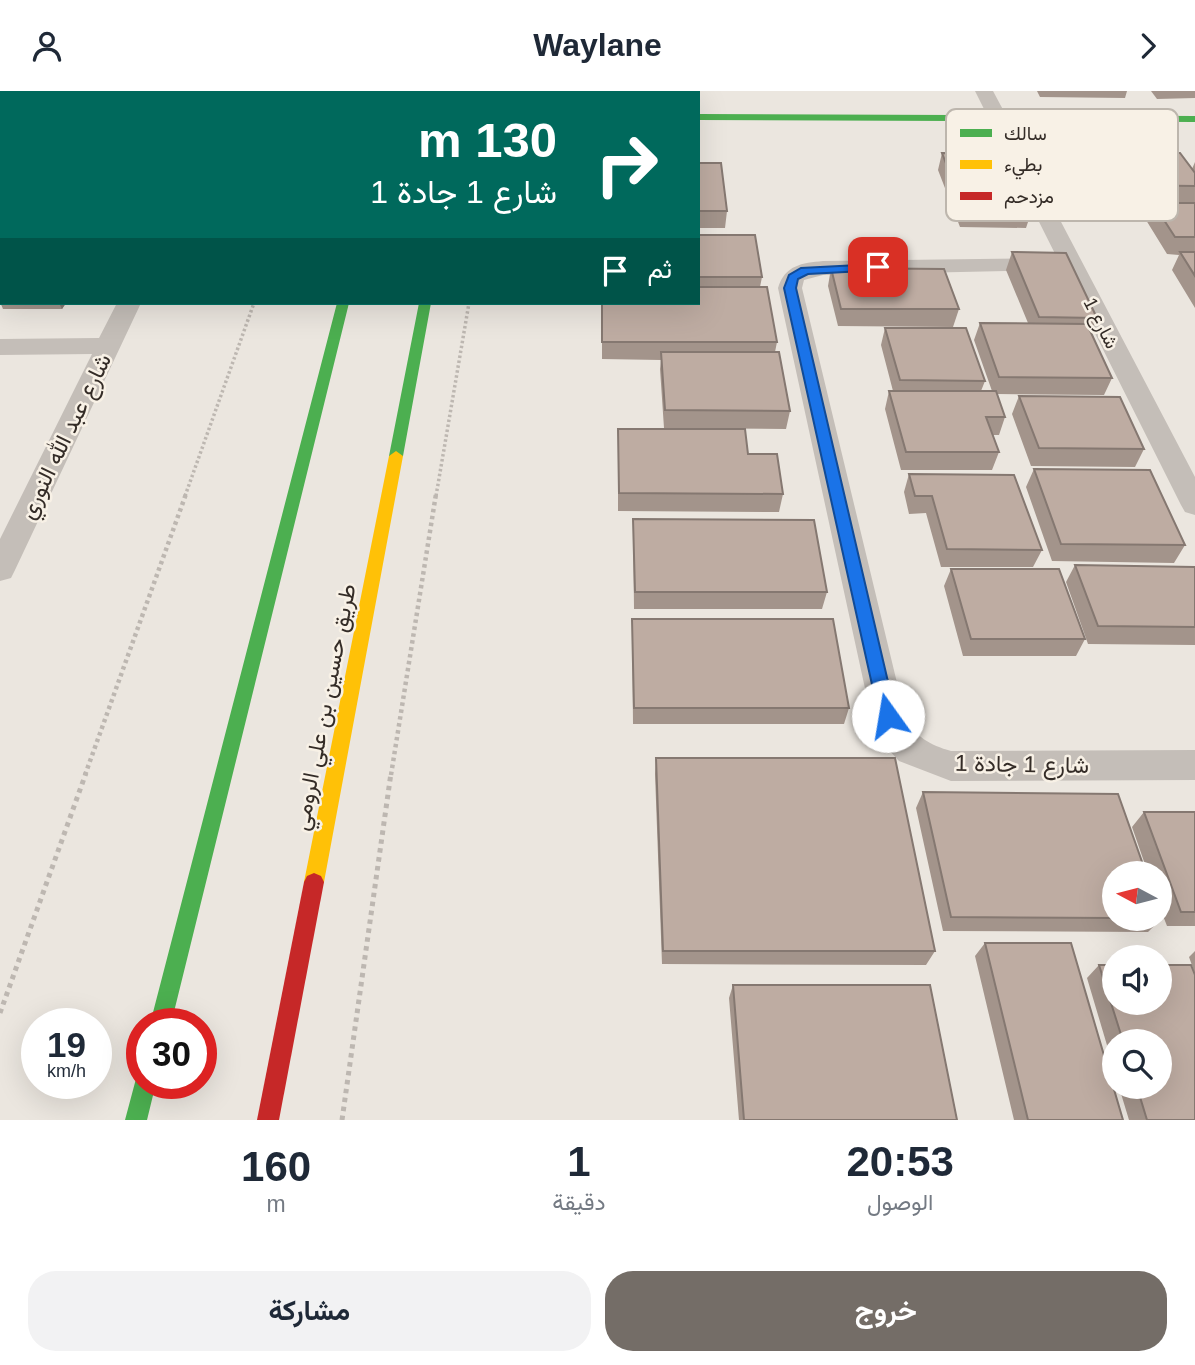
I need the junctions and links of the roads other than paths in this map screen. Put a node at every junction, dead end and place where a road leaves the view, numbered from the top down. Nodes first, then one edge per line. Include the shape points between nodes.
1 (984, 91) edge
2 (993, 109) edge
3 (700, 117) edge
4 (804, 118) junction
5 (946, 130) edge
6 (794, 132) dead end
7 (1049, 221) edge
8 (1071, 265) junction
9 (129, 305) edge
10 (342, 305) edge
11 (425, 305) edge
12 (108, 346) junction
13 (0, 347) edge
14 (1195, 505) edge
15 (0, 570) edge
16 (1195, 765) edge
17 (164, 1008) edge
18 (141, 1099) edge
19 (136, 1120) edge
20 (268, 1120) edge

1 - 2 street, شارع 1
3 - 4 main road
4 - 5 main road
4 - 6 main road via 795,124
7 - 8 street, شارع 1
8 - 14 street, شارع 1
8 - 16 street, شارع 1 جادة 1 via 823,268 793,277 790,288 888,716 897,739 922,758 951,766
9 - 12 street, شارع عبد الله النوري
10 - 17 main road
11 - 20 main road, طريق حسين بن علي الرومي
12 - 13 street
12 - 15 street, شارع عبد الله النوري
18 - 19 main road

